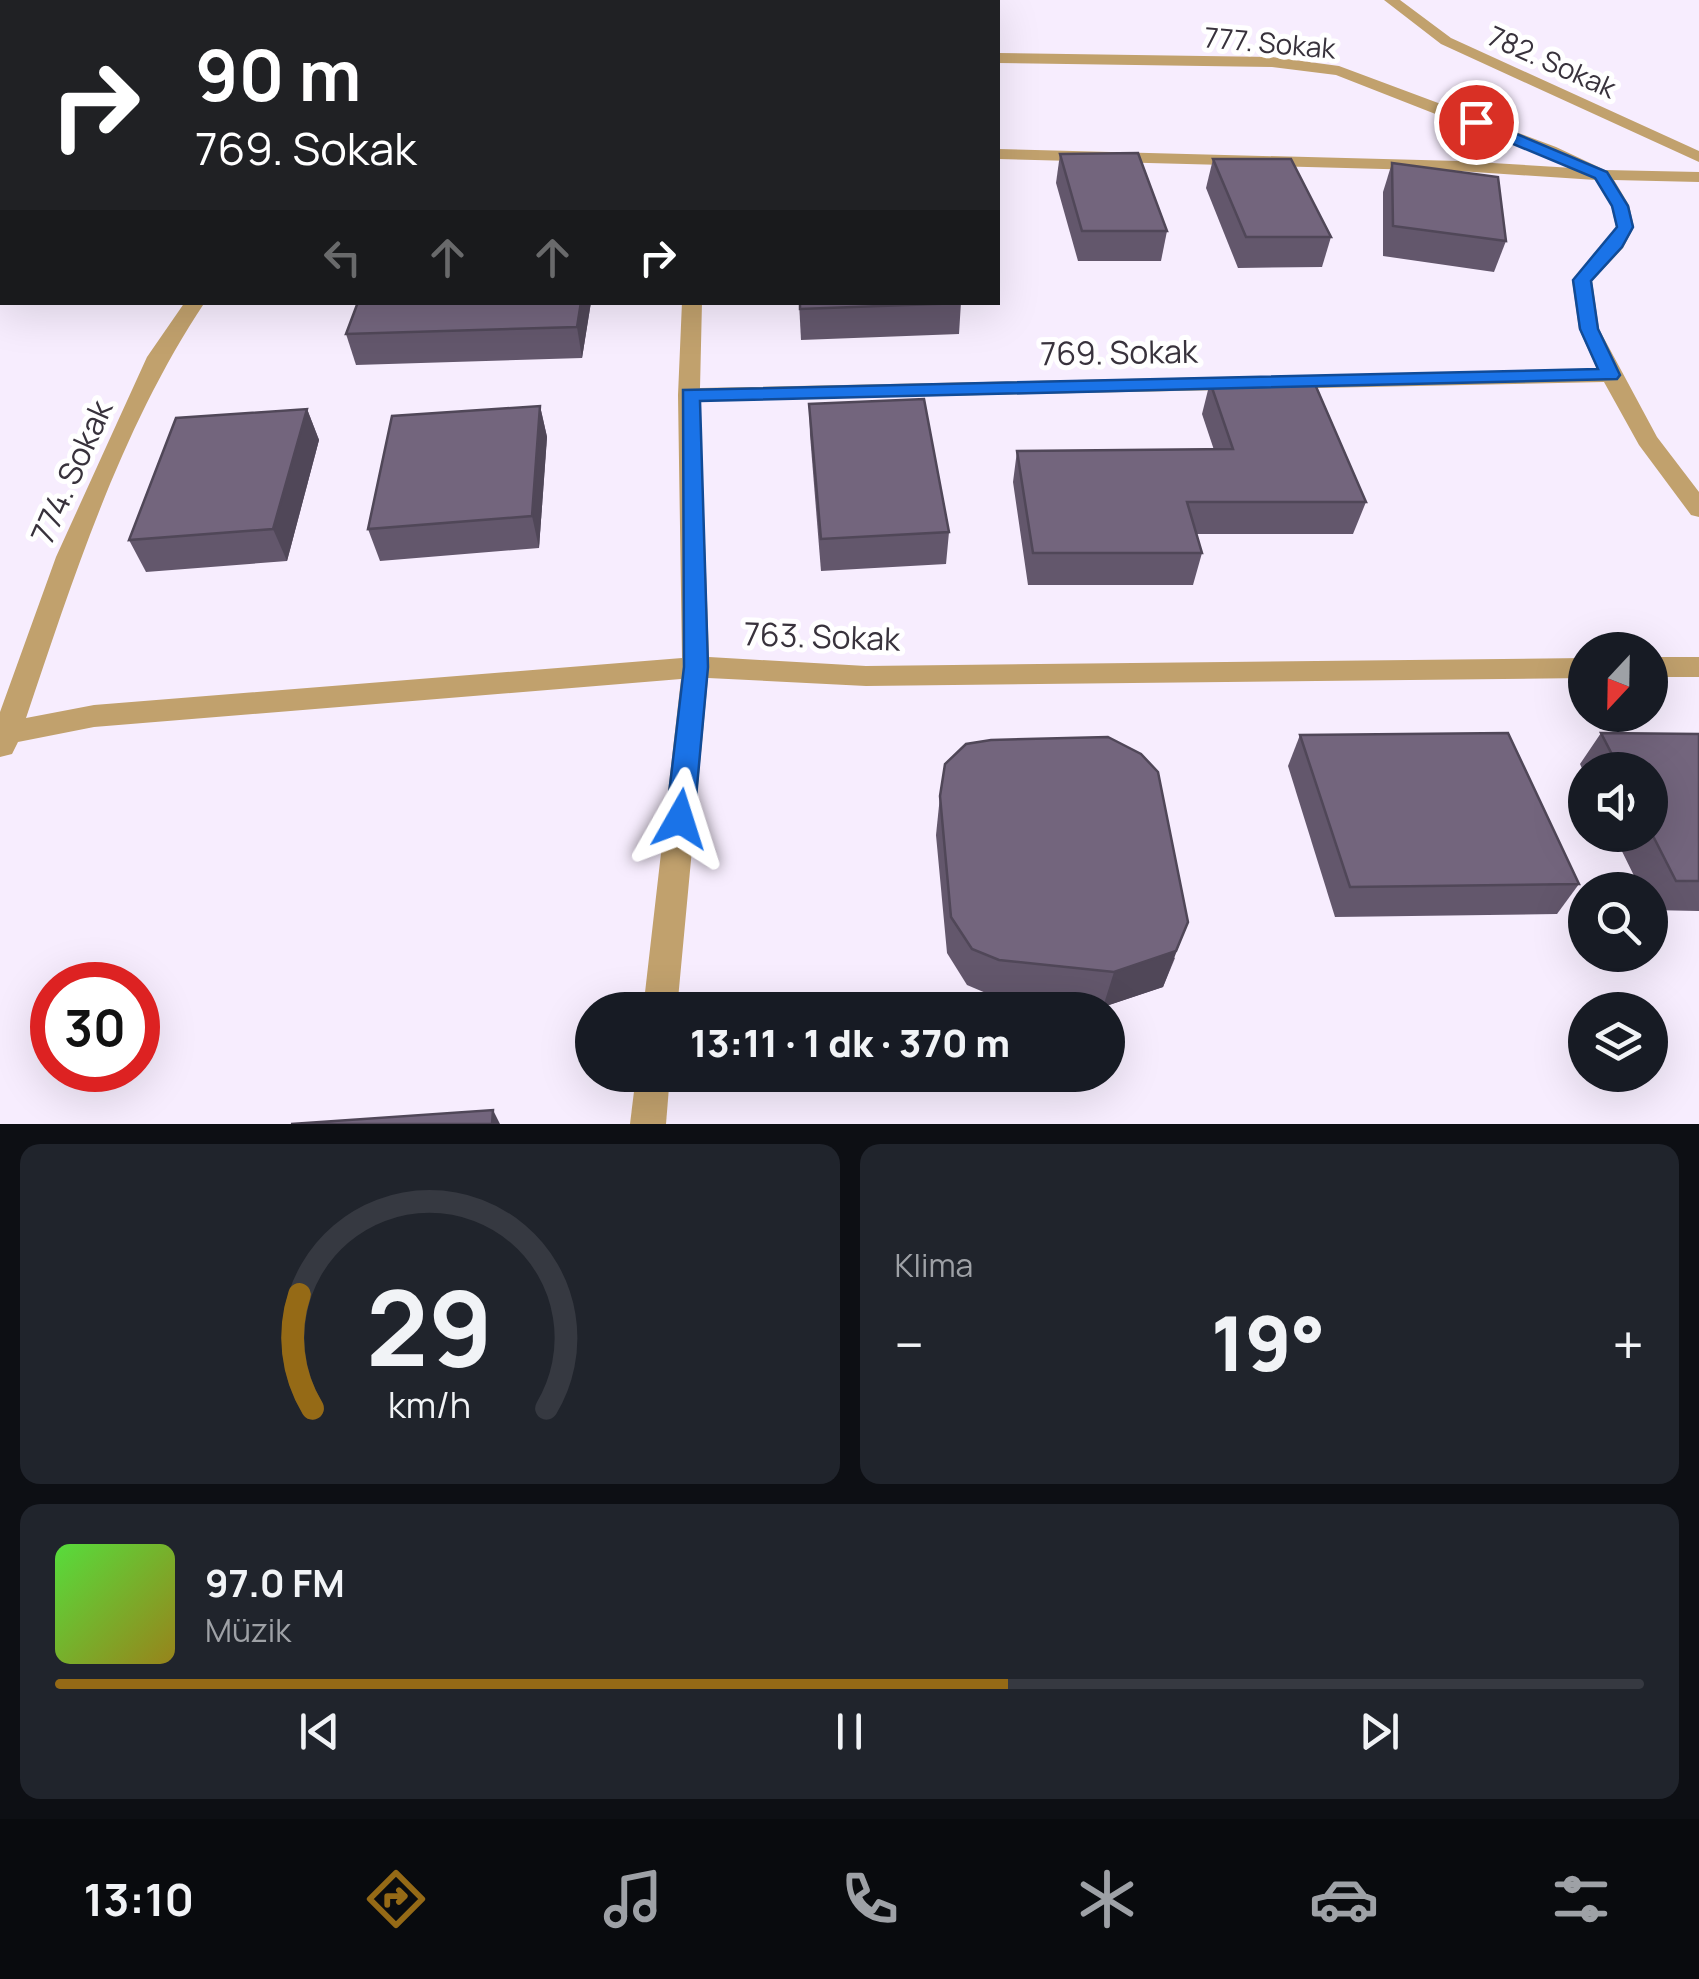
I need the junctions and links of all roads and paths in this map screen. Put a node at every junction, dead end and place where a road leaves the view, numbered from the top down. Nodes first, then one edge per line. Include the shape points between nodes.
1 (1391, 0) edge
2 (1000, 58) edge
3 (1000, 154) edge
4 (1699, 158) edge
5 (1602, 175) junction
6 (1699, 177) edge
7 (192, 305) edge
8 (692, 305) edge
9 (1610, 375) junction
10 (690, 395) junction
11 (1699, 509) edge
12 (696, 667) junction
13 (1668, 667) edge
14 (1699, 667) edge
15 (1568, 668) edge
16 (3, 739) edge
17 (662, 992) edge
18 (651, 1092) edge
19 (648, 1124) edge

1 - 4 street, 782. Sokak via 1446,42
2 - 5 street, 777. Sokak via 1272,62 1338,71
3 - 5 street
5 - 6 street, 777. Sokak
5 - 9 street via 1625,227 1582,280 1589,329
7 - 16 street, 774. Sokak via 158,357 68,557
8 - 10 street
9 - 10 street, 769. Sokak
9 - 11 street via 1647,440
10 - 12 street
12 - 15 street, 763. Sokak via 866,676
12 - 16 street, 763. Sokak via 94,716
12 - 17 street
13 - 14 street
18 - 19 street

